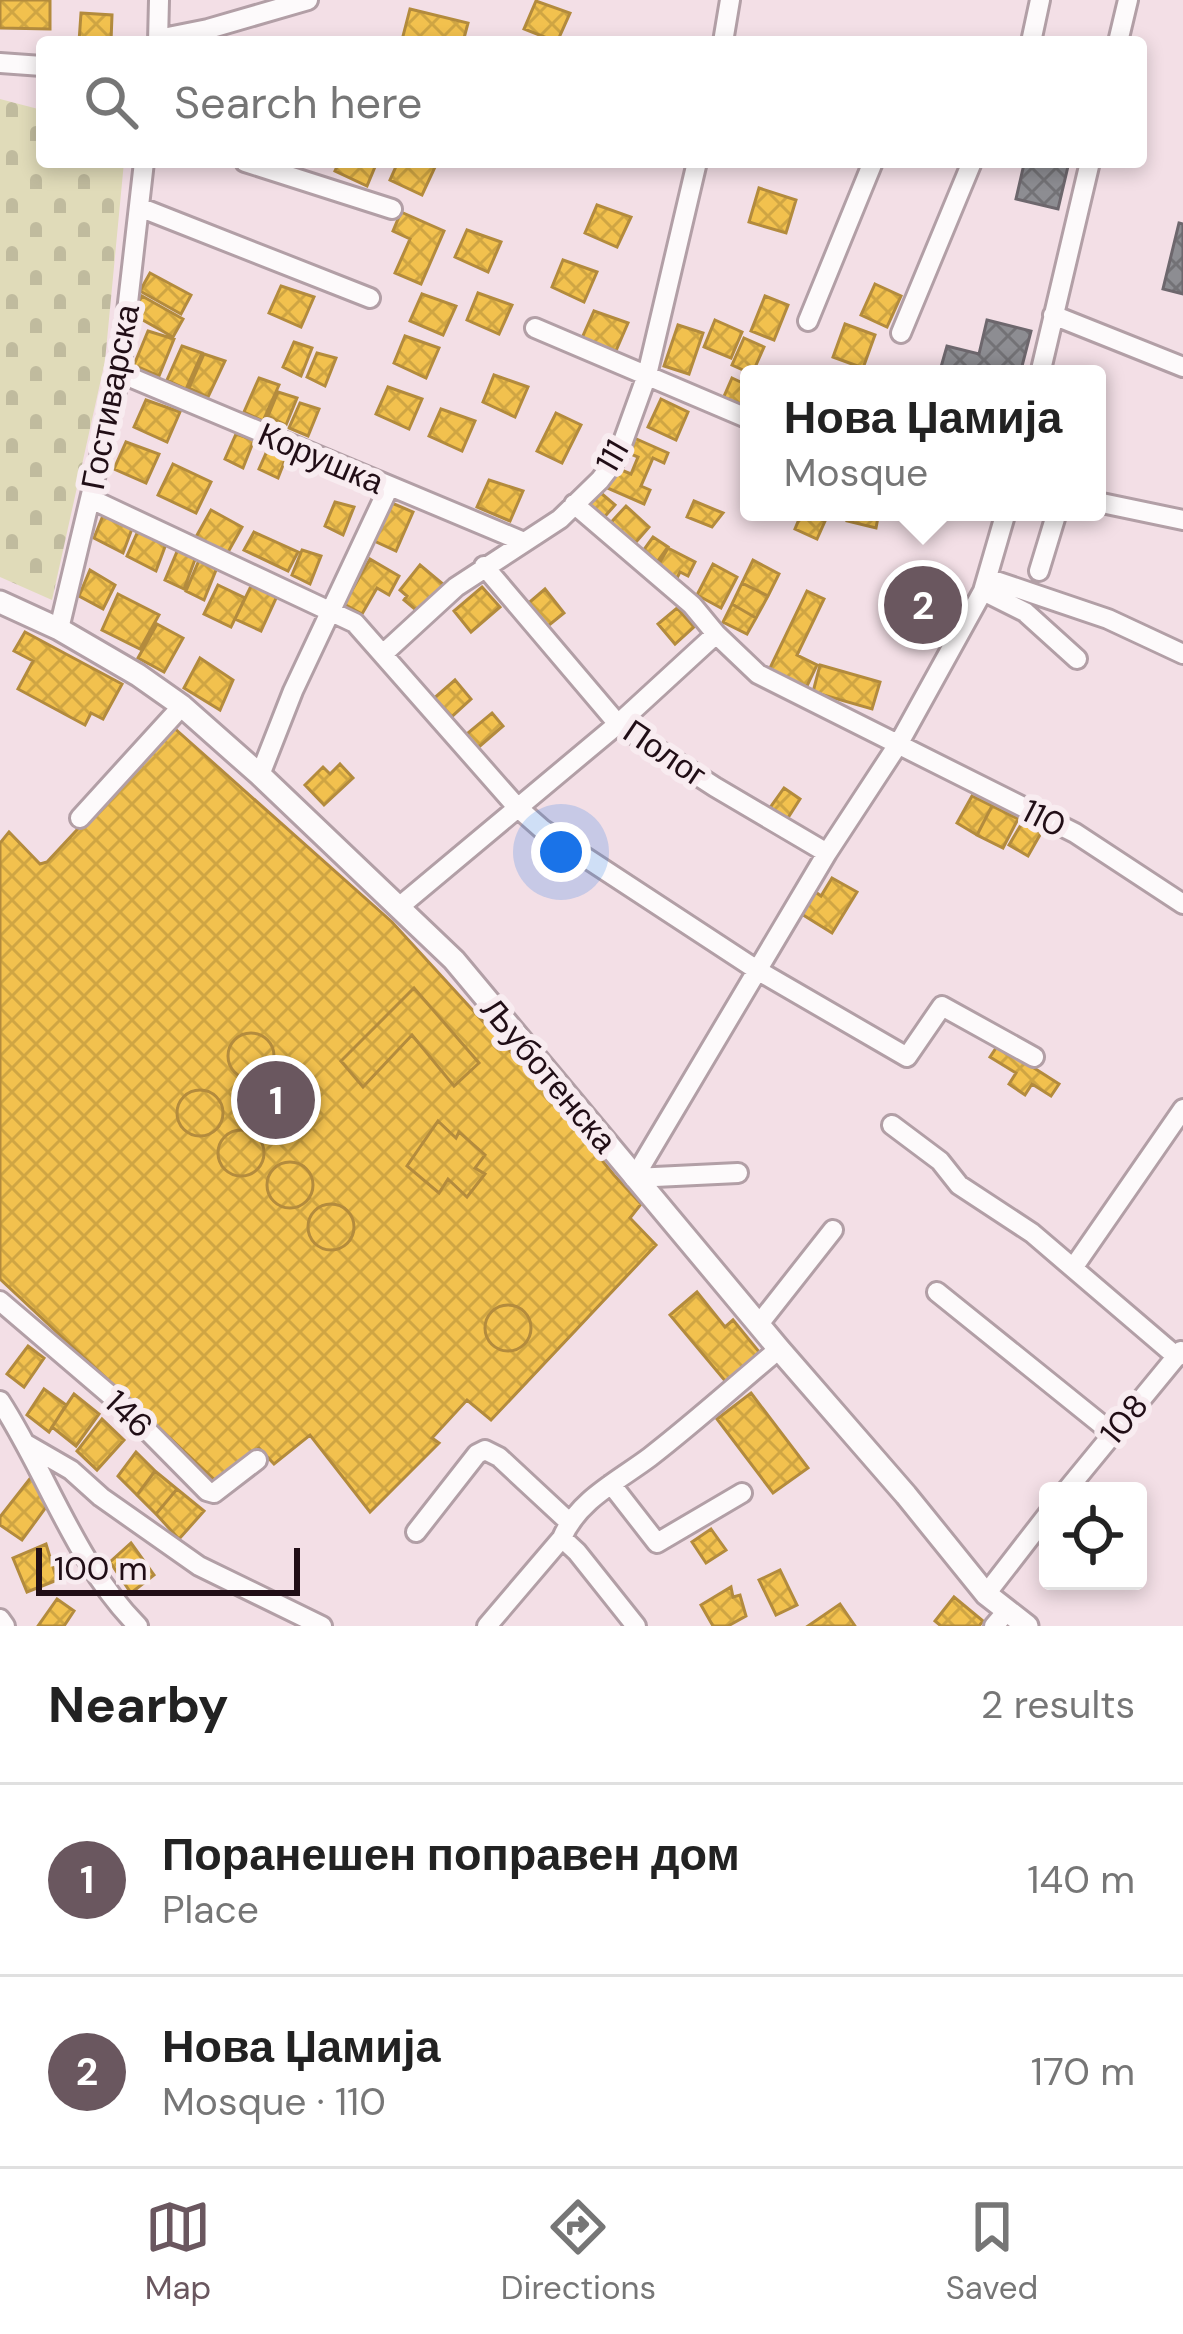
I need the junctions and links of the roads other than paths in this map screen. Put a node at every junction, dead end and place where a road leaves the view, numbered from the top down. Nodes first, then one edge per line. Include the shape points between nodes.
1 (160, 0) edge
2 (308, 0) edge
3 (730, 0) edge
4 (1040, 0) edge
5 (1128, 0) edge
6 (158, 36) edge
7 (207, 36) edge
8 (724, 36) edge
9 (1032, 36) edge
10 (1119, 36) edge
11 (0, 63) edge
12 (36, 66) edge
13 (143, 168) edge
14 (264, 168) edge
15 (697, 168) edge
16 (871, 168) edge
17 (970, 168) edge
18 (1089, 168) edge
19 (139, 207) junction
20 (392, 209) dead end
21 (370, 298) dead end
22 (1053, 315) junction
23 (808, 322) dead end
24 (535, 328) dead end
25 (901, 333) dead end
26 (1042, 365) edge
27 (1183, 367) edge
28 (120, 373) junction
29 (647, 375) junction
30 (740, 415) edge
31 (389, 487) junction
32 (91, 499) junction
33 (1106, 504) edge
34 (574, 505) junction
35 (1183, 520) edge
36 (1003, 521) edge
37 (1054, 521) edge
38 (524, 542) junction
39 (484, 566) junction
40 (1039, 571) dead end
41 (985, 585) junction
42 (0, 602) edge
43 (330, 610) junction
44 (59, 628) junction
45 (716, 634) junction
46 (382, 654) junction
47 (1183, 654) edge
48 (1077, 659) dead end
49 (182, 706) junction
50 (618, 724) junction
51 (898, 743) junction
52 (260, 775) junction
53 (517, 807) junction
54 (80, 818) dead end
55 (827, 853) junction
56 (1183, 904) edge
57 (399, 907) junction
58 (757, 970) junction
59 (1034, 1057) dead end
60 (1183, 1109) edge
61 (892, 1125) dead end
62 (738, 1173) dead end
63 (634, 1178) junction
64 (833, 1230) dead end
65 (1073, 1268) junction
66 (937, 1292) dead end
67 (0, 1300) edge
68 (759, 1324) junction
69 (778, 1349) junction
70 (1180, 1353) edge
71 (0, 1401) edge
72 (1112, 1433) junction
73 (26, 1444) junction
74 (257, 1460) dead end
75 (1073, 1482) edge
76 (611, 1484) junction
77 (742, 1492) dead end
78 (1039, 1526) edge
79 (565, 1530) junction
80 (416, 1532) dead end
81 (986, 1594) junction
82 (1000, 1619) edge
83 (139, 1626) edge
84 (322, 1626) edge
85 (487, 1626) edge
86 (635, 1626) edge
87 (1027, 1626) edge

1 - 6 street
2 - 7 street
3 - 8 street
4 - 9 street
5 - 10 street
11 - 12 street
13 - 19 street, Гостиварска
14 - 20 street
15 - 29 street, 111
16 - 23 street
17 - 25 street
18 - 22 street
19 - 21 street
19 - 28 street, Гостиварска
22 - 26 street
22 - 27 street
24 - 29 street
28 - 31 street, Корушка
28 - 32 street, Гостиварска
29 - 30 street
29 - 34 street, 111 via 617,458
31 - 38 street, Корушка
31 - 43 street
32 - 43 street
32 - 44 street, Гостиварска
33 - 35 street
34 - 38 street, 111
34 - 45 street, 110
36 - 41 street
37 - 40 street
38 - 39 street, 111
39 - 46 street, 111
39 - 50 street, Полог
41 - 47 street via 1108,619
41 - 48 street
41 - 51 street
42 - 44 main road, Љуботенска
43 - 46 street via 355,623
43 - 52 street
44 - 49 main road, Љуботенска
45 - 50 street
45 - 51 street, 110 via 758,674
46 - 53 street
49 - 52 main road, Љуботенска
49 - 54 street
50 - 53 street
50 - 55 street, Полог
51 - 55 street
51 - 56 street, 110 via 1075,833
52 - 57 main road, Љуботенска
53 - 57 street
53 - 58 street
55 - 58 street
57 - 63 main road, Љуботенска via 454,960
58 - 59 street via 907,1057 942,1006
58 - 63 street
60 - 65 street
61 - 65 street
62 - 63 street
63 - 68 main road, Љуботенска
64 - 68 street
65 - 70 street
66 - 72 street
67 - 74 street, 146 via 207,1491
68 - 69 main road, Љуботенска
69 - 76 street
69 - 81 main road, Љуботенска
70 - 72 street, 108
71 - 73 street
72 - 75 street, 108
73 - 83 street via 81,1549
73 - 84 street via 200,1566
76 - 77 street via 657,1543
76 - 79 street
78 - 81 street
79 - 80 street via 485,1450
79 - 85 street
79 - 86 street
81 - 82 main road, Љуботенска
82 - 87 main road, Љуботенска

